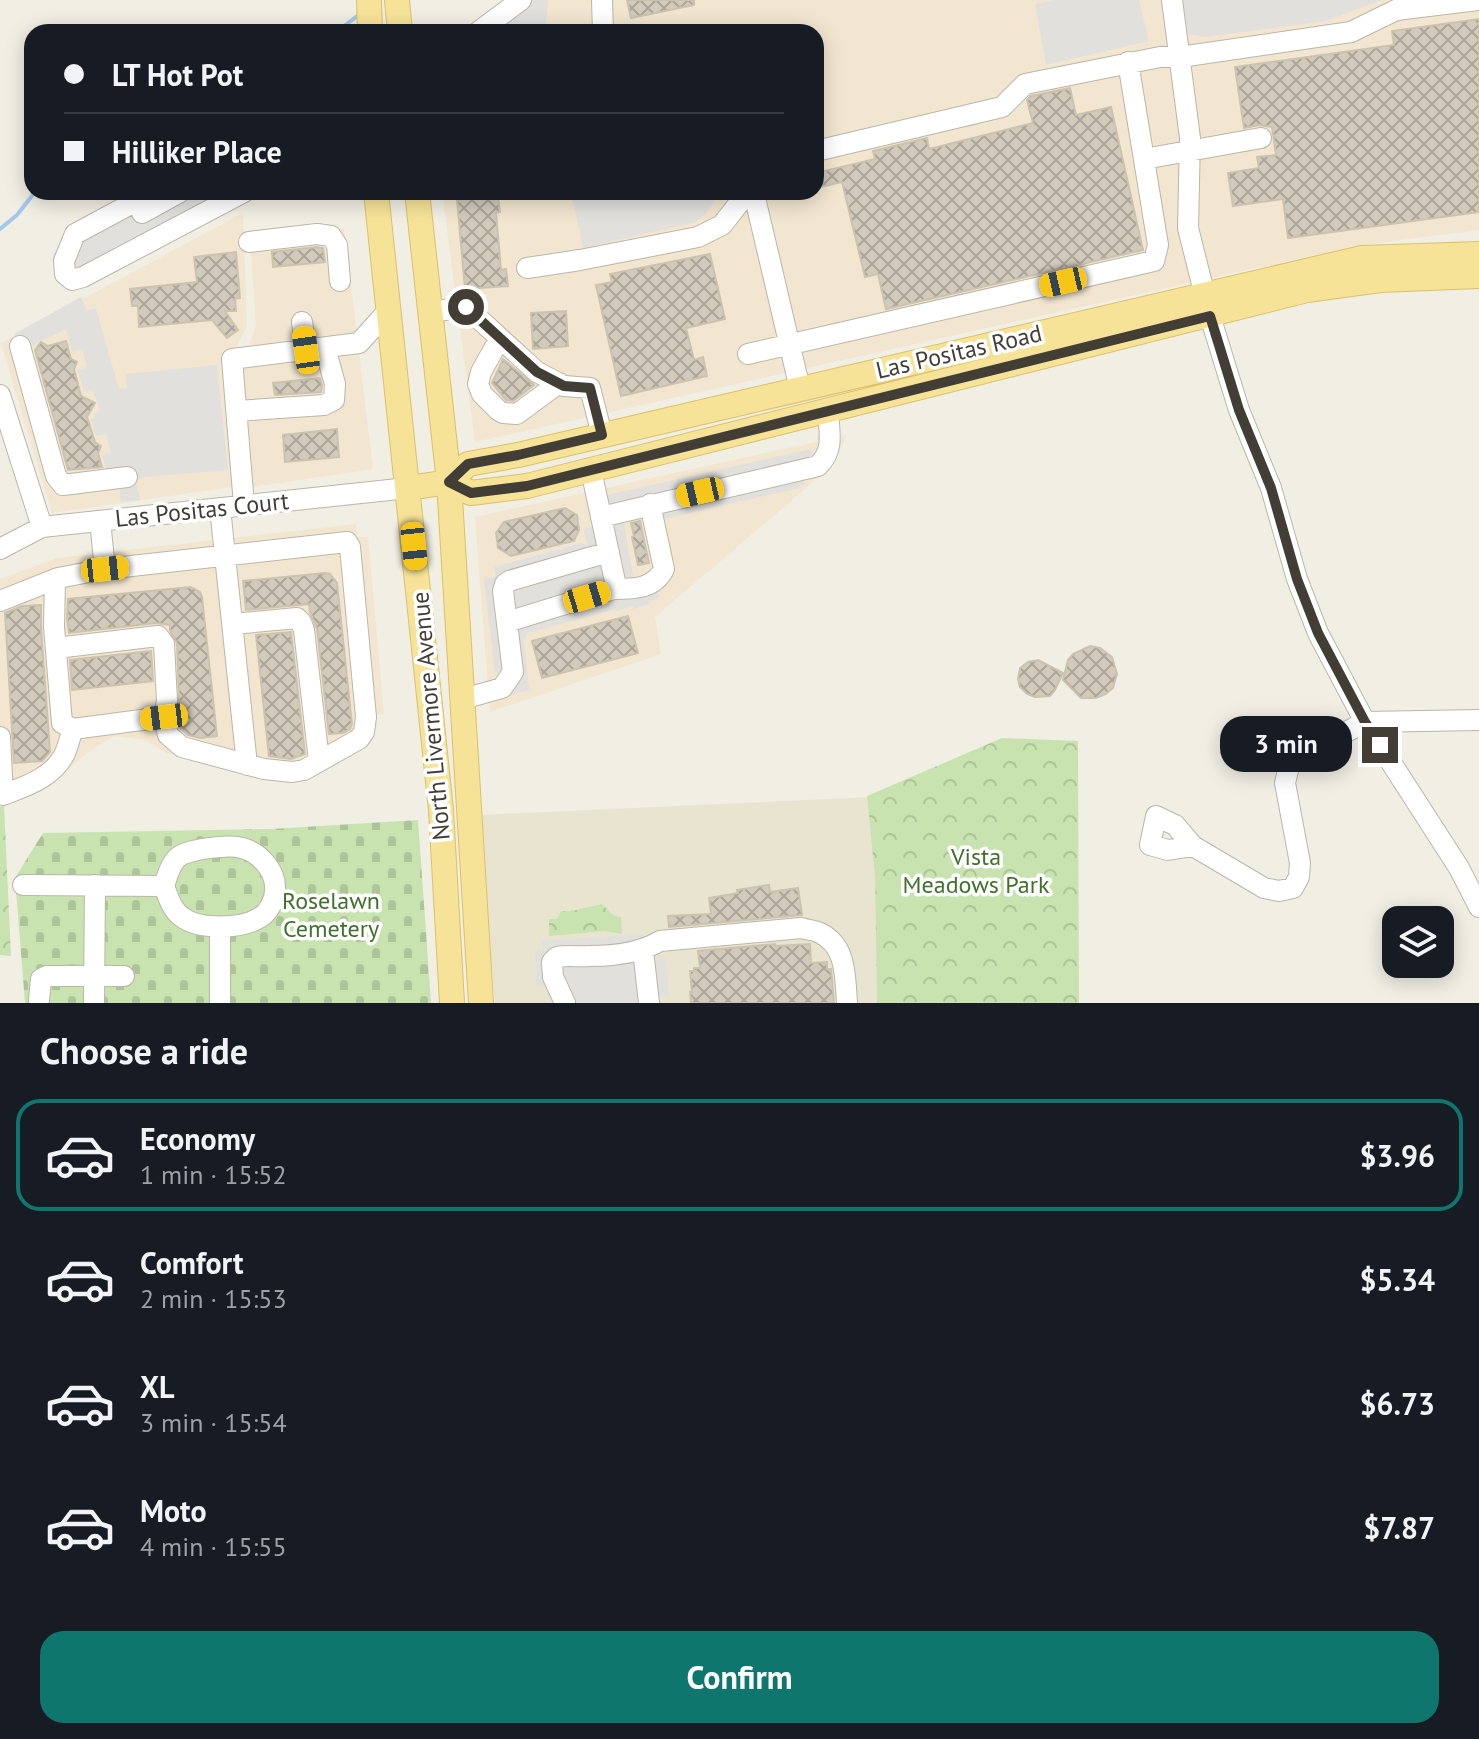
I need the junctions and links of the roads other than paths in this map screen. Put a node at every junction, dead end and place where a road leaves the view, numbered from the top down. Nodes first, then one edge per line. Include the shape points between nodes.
1 (369, 0) edge
2 (397, 0) edge
3 (521, 0) edge
4 (602, 0) edge
5 (1172, 0) edge
6 (1479, 0) edge
7 (370, 24) edge
8 (399, 24) edge
9 (489, 24) edge
10 (603, 24) edge
11 (1180, 57) junction
12 (1128, 62) junction
13 (1261, 138) dead end
14 (824, 149) edge
15 (1190, 150) junction
16 (1144, 159) junction
17 (138, 200) edge
18 (165, 200) edge
19 (229, 200) edge
20 (377, 200) edge
21 (418, 200) edge
22 (741, 200) edge
23 (755, 200) edge
24 (249, 242) dead end
25 (67, 251) junction
26 (1479, 254) edge
27 (527, 268) dead end
28 (1479, 276) edge
29 (340, 281) dead end
30 (1208, 305) junction
31 (388, 311) junction
32 (430, 312) junction
33 (302, 322) dead end
34 (500, 338) junction
35 (790, 345) junction
36 (20, 346) dead end
37 (316, 349) junction
38 (748, 354) dead end
39 (559, 383) junction
40 (800, 389) junction
41 (0, 395) edge
42 (237, 411) junction
43 (828, 411) junction
44 (602, 435) junction
45 (591, 470) junction
46 (127, 477) dead end
47 (449, 482) junction
48 (408, 488) junction
49 (650, 504) junction
50 (244, 505) junction
51 (220, 508) junction
52 (601, 517) junction
53 (100, 521) junction
54 (42, 527) junction
55 (0, 549) edge
56 (609, 552) junction
57 (226, 556) junction
58 (105, 569) junction
59 (55, 579) junction
60 (614, 589) junction
61 (0, 601) edge
62 (507, 622) junction
63 (233, 624) junction
64 (56, 648) junction
65 (463, 699) junction
66 (164, 717) junction
67 (1479, 720) edge
68 (1365, 722) junction
69 (73, 729) junction
70 (0, 737) edge
71 (319, 761) junction
72 (247, 765) junction
73 (1193, 846) dead end
74 (23, 885) dead end
75 (95, 885) junction
76 (164, 886) junction
77 (1479, 907) edge
78 (220, 927) junction
79 (643, 950) junction
80 (94, 976) junction
81 (124, 976) dead end
82 (649, 995) edge
83 (39, 1000) dead end
84 (94, 1003) edge
85 (220, 1003) edge
86 (452, 1003) edge
87 (481, 1003) edge
88 (565, 1003) edge
89 (847, 1003) edge

1 - 7 main road
2 - 8 main road
3 - 9 street
4 - 10 street
5 - 11 street
6 - 11 street via 1396,10 1351,32
11 - 12 street
11 - 15 street
12 - 14 street via 1025,84 1002,107
12 - 16 street
13 - 15 street
15 - 16 street
15 - 30 street via 1188,228
16 - 35 street via 1158,245 1154,261
17 - 25 street via 75,234
18 - 25 street
19 - 25 street via 83,277 72,280 65,274
20 - 31 main road, North Livermore Avenue
21 - 32 main road, North Livermore Avenue
22 - 27 street via 722,225 698,237
23 - 35 street
24 - 29 street via 331,236 337,245
26 - 30 main road, Las Positas Road via 1362,258
28 - 30 main road, Las Positas Road via 1380,280
30 - 40 main road, Las Positas Road
30 - 43 main road, Las Positas Road
30 - 68 street via 1302,592
31 - 37 street via 359,343
31 - 48 main road, North Livermore Avenue
32 - 34 street via 466,307
32 - 47 main road, North Livermore Avenue
33 - 37 street
34 - 39 street via 537,372
34 - 39 street via 478,384 498,410 517,414
35 - 38 street
35 - 40 street
36 - 46 street via 56,476 63,485
37 - 42 street via 232,359
37 - 42 street via 335,384 334,400
39 - 44 street via 590,388
40 - 44 main road, Las Positas Road
41 - 54 street
42 - 50 street
43 - 45 main road, Las Positas Road
43 - 49 street via 830,448 818,466
44 - 47 main road, Las Positas Road via 468,464
45 - 47 main road, Las Positas Road via 471,493
45 - 52 street
47 - 48 main road, Las Positas Road
47 - 65 main road, North Livermore Avenue
48 - 50 street, Las Positas Court
48 - 86 main road, North Livermore Avenue via 441,810
49 - 52 street
49 - 60 street via 664,569 640,589
50 - 51 street, Las Positas Court
51 - 53 street, Las Positas Court
51 - 57 street
52 - 56 street
53 - 54 street, Las Positas Court
53 - 58 street
54 - 55 street, Las Positas Court
56 - 60 street
56 - 62 street via 509,581 503,591
57 - 58 street
57 - 63 street
57 - 71 street via 347,542 350,547 364,732
58 - 59 street
59 - 61 street
59 - 64 street
60 - 62 street
62 - 65 street via 513,672 502,688
63 - 71 street via 297,618 301,622
63 - 72 street
64 - 66 street via 158,636 164,644
64 - 69 street via 62,723
65 - 87 main road, North Livermore Avenue
66 - 69 street
66 - 72 street via 168,735 182,747
67 - 68 street
68 - 73 street via 1290,762 1285,783 1300,863 1293,888 1264,888
68 - 77 street
69 - 70 street via 64,755 51,771 3,795
71 - 72 street via 292,772
74 - 75 street
75 - 76 street
75 - 80 street
76 - 78 street via 182,917
76 - 78 street via 177,858 193,850 241,847 259,857 272,871 276,889 271,905 261,918
78 - 85 street
79 - 82 street
79 - 88 street via 557,957 553,977
79 - 89 street via 660,941 801,928 820,932 843,958
80 - 81 street
80 - 83 street via 47,976 41,979
80 - 84 street

